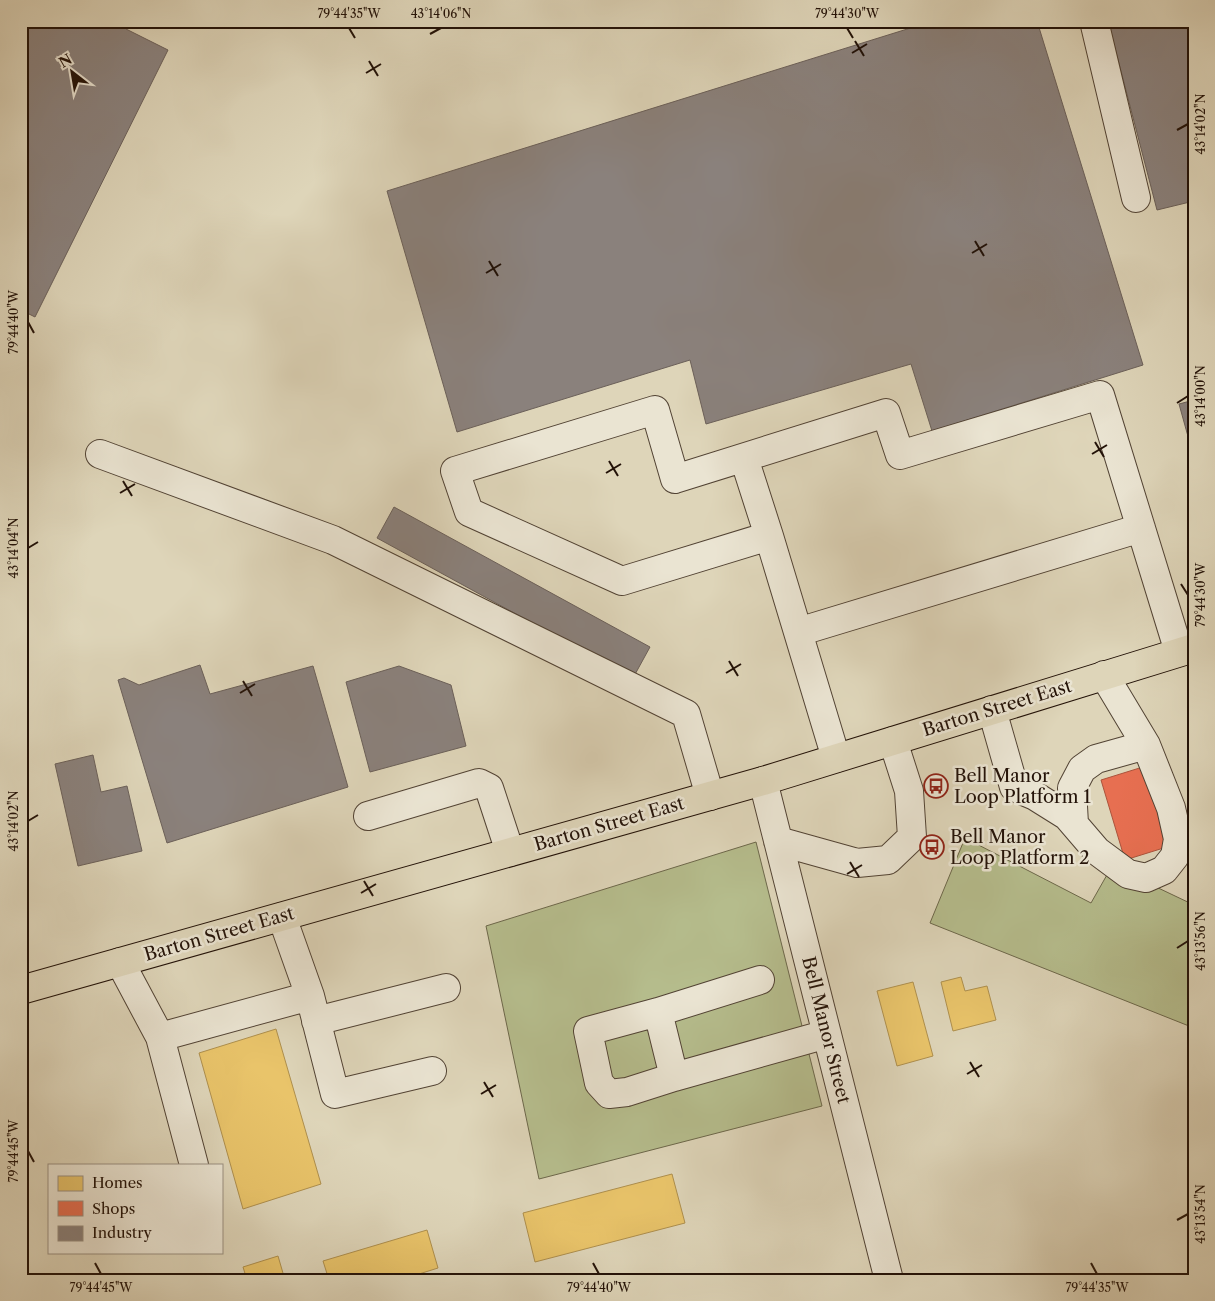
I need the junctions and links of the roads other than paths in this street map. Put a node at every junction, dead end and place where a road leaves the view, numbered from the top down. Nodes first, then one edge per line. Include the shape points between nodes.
1 (1094, 21) edge
2 (1136, 198) dead end
3 (100, 454) dead end
4 (744, 458) junction
5 (1141, 528) junction
6 (769, 536) junction
7 (798, 632) junction
8 (1186, 650) edge
9 (1104, 675) junction
10 (992, 710) junction
11 (893, 741) junction
12 (1146, 745) junction
13 (836, 758) junction
14 (764, 781) junction
15 (710, 796) junction
16 (368, 816) dead end
17 (1074, 824) junction
18 (778, 841) junction
19 (510, 852) junction
20 (282, 916) junction
21 (120, 962) junction
22 (760, 980) dead end
23 (446, 988) dead end
24 (21, 990) edge
25 (313, 1008) junction
26 (658, 1012) junction
27 (827, 1034) junction
28 (160, 1038) junction
29 (432, 1071) dead end
30 (674, 1076) junction
31 (194, 1164) edge
32 (889, 1280) edge

1 - 2 street
3 - 15 street via 332,540 686,714
4 - 5 street via 886,413 900,455 1100,395
4 - 6 street
4 - 6 street via 675,479 655,410 455,472 469,512 622,581
5 - 7 street
5 - 8 street
6 - 7 street
7 - 13 street
8 - 9 main road, Barton Street East
9 - 10 main road, Barton Street East
9 - 12 street
10 - 11 main road, Barton Street East
10 - 17 street via 1014,787 1035,796
11 - 13 main road, Barton Street East
11 - 18 street via 908,791 912,837 888,860 857,863
12 - 17 street via 1096,759 1082,769 1072,788
12 - 17 street via 1171,808 1178,839 1175,856 1164,870 1146,878 1128,874 1097,851
13 - 14 main road, Barton Street East
14 - 15 main road, Barton Street East
14 - 18 street, Bell Manor Street
15 - 19 main road, Barton Street East
16 - 19 street via 479,784 489,788
18 - 27 street, Bell Manor Street
19 - 20 main road, Barton Street East
20 - 21 main road, Barton Street East
20 - 25 street
21 - 24 main road, Barton Street East
21 - 28 street
22 - 26 street
23 - 25 street
25 - 28 street
25 - 29 street via 335,1094
26 - 30 street
26 - 30 street via 588,1031 599,1083 609,1094 627,1092
27 - 30 street
27 - 32 street, Bell Manor Street
28 - 31 street

